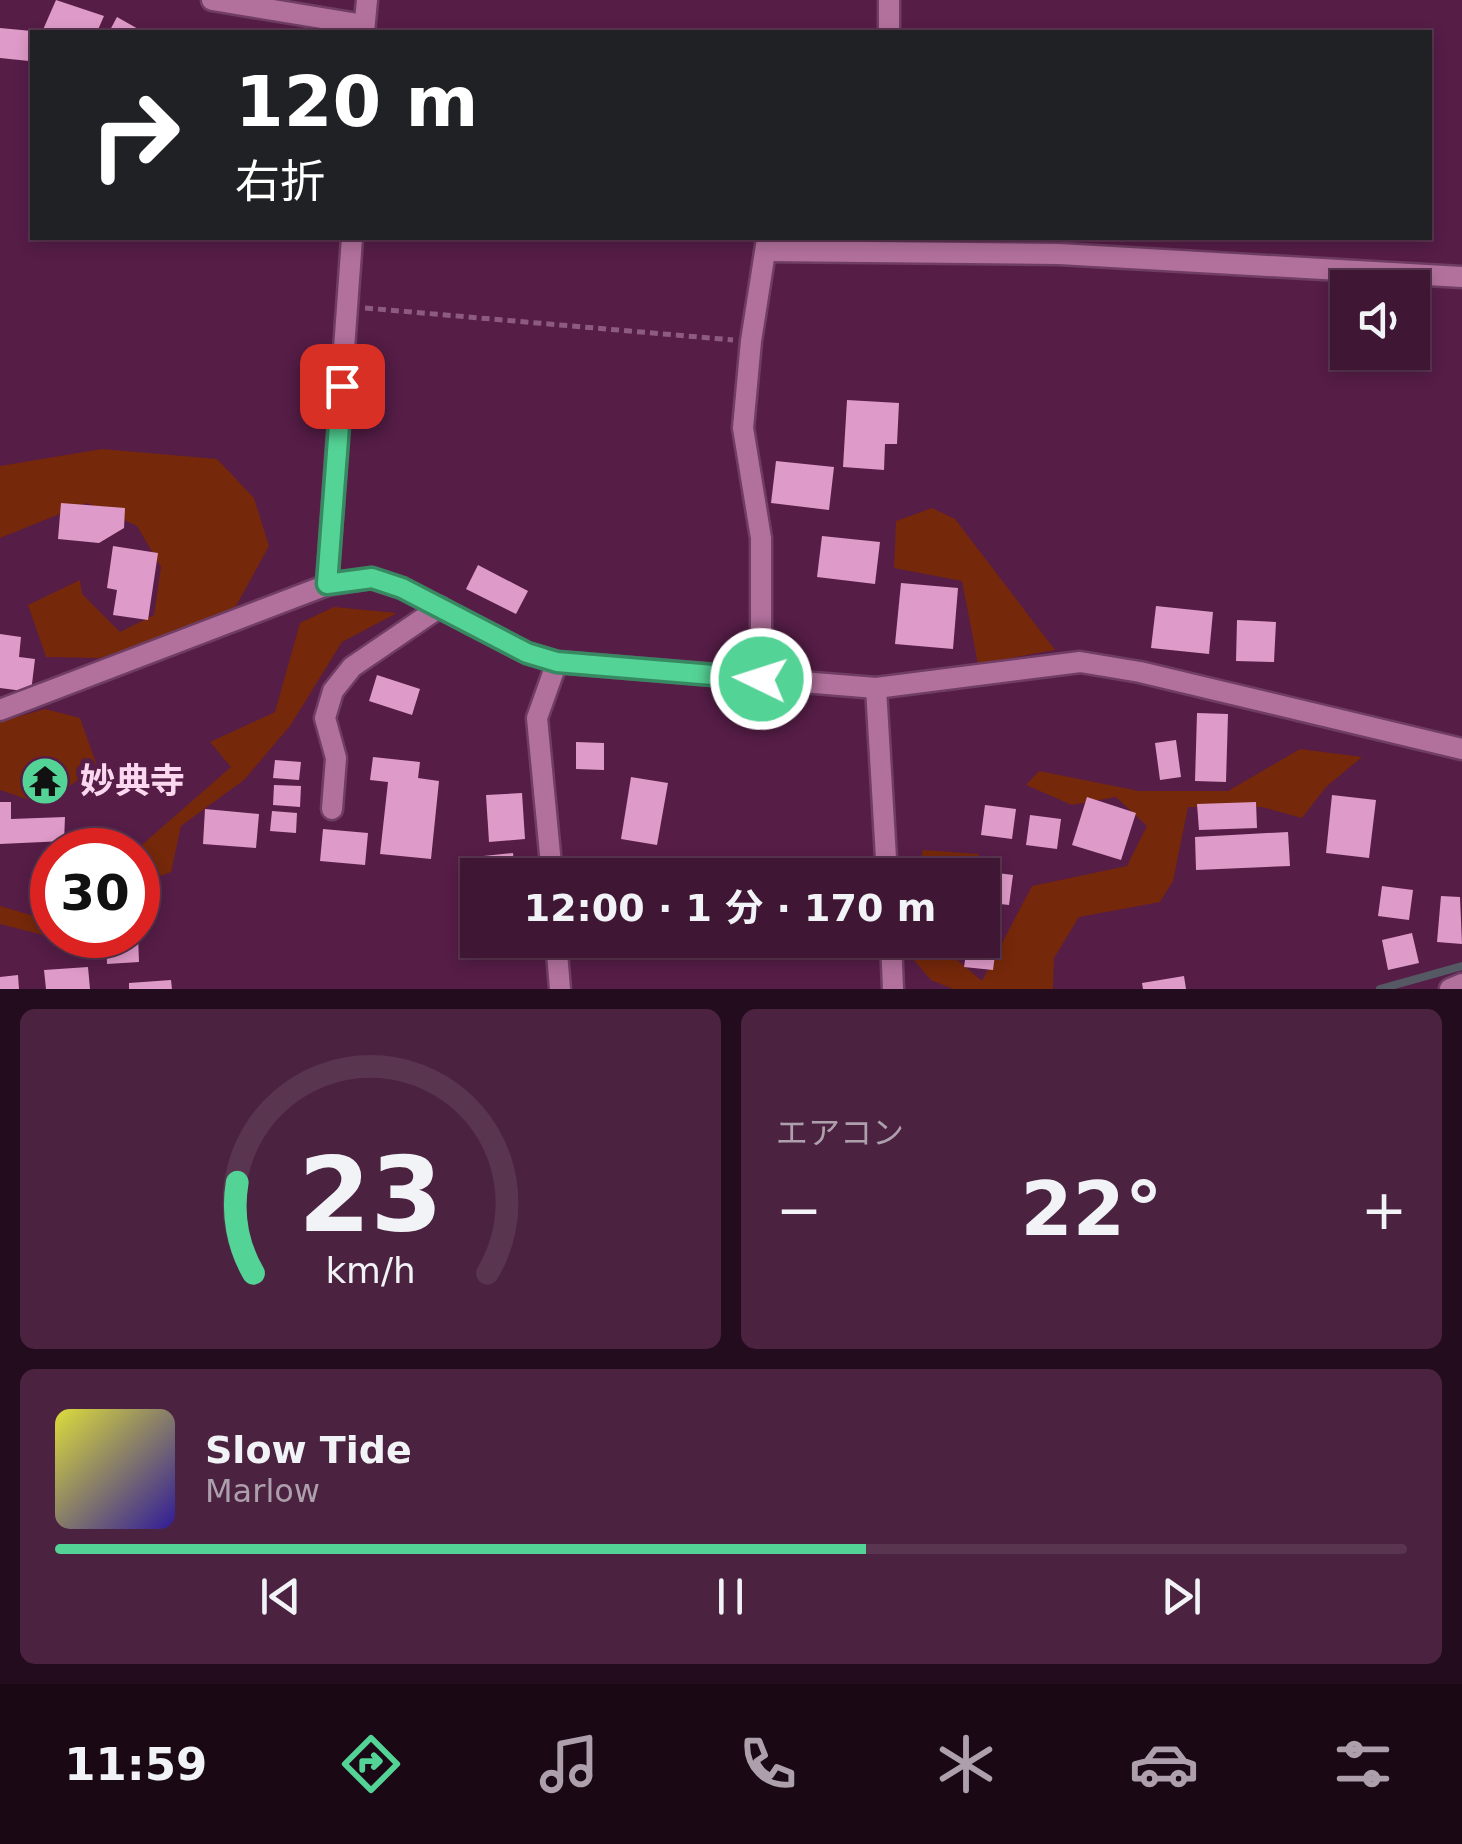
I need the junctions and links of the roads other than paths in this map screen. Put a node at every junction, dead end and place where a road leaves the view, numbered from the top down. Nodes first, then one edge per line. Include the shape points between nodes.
1 (212, 0) edge
2 (367, 0) edge
3 (890, 0) edge
4 (364, 28) edge
5 (889, 30) edge
6 (352, 240) edge
7 (767, 244) edge
8 (1462, 277) edge
9 (327, 584) junction
10 (440, 607) junction
11 (557, 662) junction
12 (761, 679) junction
13 (876, 688) junction
14 (0, 710) edge
15 (1462, 749) edge
16 (332, 809) dead end
17 (550, 858) edge
18 (886, 858) edge
19 (557, 958) edge
20 (891, 958) edge
21 (1462, 984) edge
22 (560, 989) edge
23 (893, 989) edge
24 (1450, 989) edge

1 - 4 street
2 - 4 street
3 - 5 street
6 - 9 street
7 - 8 street
7 - 12 street via 743,428 761,538
9 - 10 street via 372,578
9 - 14 street
10 - 11 street
10 - 16 street via 352,668 332,691 325,718 336,758
11 - 12 street
11 - 17 street via 538,718
12 - 13 street
13 - 15 street via 1080,662
13 - 18 street
19 - 22 street
20 - 23 street
21 - 24 street

